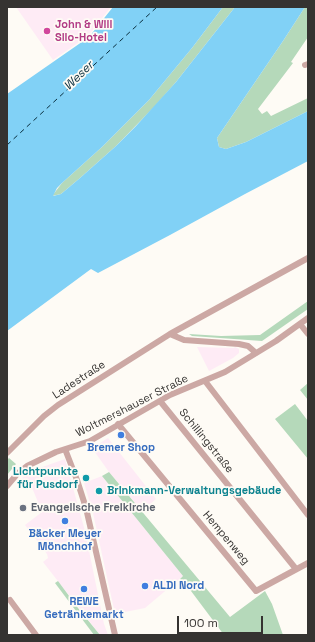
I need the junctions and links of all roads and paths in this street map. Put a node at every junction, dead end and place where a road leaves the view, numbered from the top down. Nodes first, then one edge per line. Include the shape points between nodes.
1 (308, 258) edge
2 (308, 318) edge
3 (300, 324) junction
4 (170, 334) junction
5 (308, 334) edge
6 (256, 353) junction
7 (205, 381) junction
8 (160, 400) junction
9 (118, 424) junction
10 (65, 449) junction
11 (7, 453) edge
12 (7, 486) edge
13 (308, 515) edge
14 (308, 563) edge
15 (296, 569) junction
16 (10, 600) dead end
17 (36, 635) edge
18 (115, 635) edge

1 - 4 street, Ladestraße
2 - 3 street, Woltmershauser Straße
3 - 5 street
3 - 6 street, Woltmershauser Straße
4 - 6 street via 184,340 239,344 248,346
4 - 11 street, Ladestraße via 58,405 39,420
6 - 7 street, Woltmershauser Straße
7 - 8 street, Woltmershauser Straße
7 - 13 street
8 - 9 street, Woltmershauser Straße
8 - 15 street, Schillingstraße
9 - 10 street, Woltmershauser Straße via 90,441
9 - 15 street, Hempenweg via 256,591
10 - 12 street, Woltmershauser Straße via 27,466
10 - 18 street via 86,508
14 - 15 street
16 - 17 street

